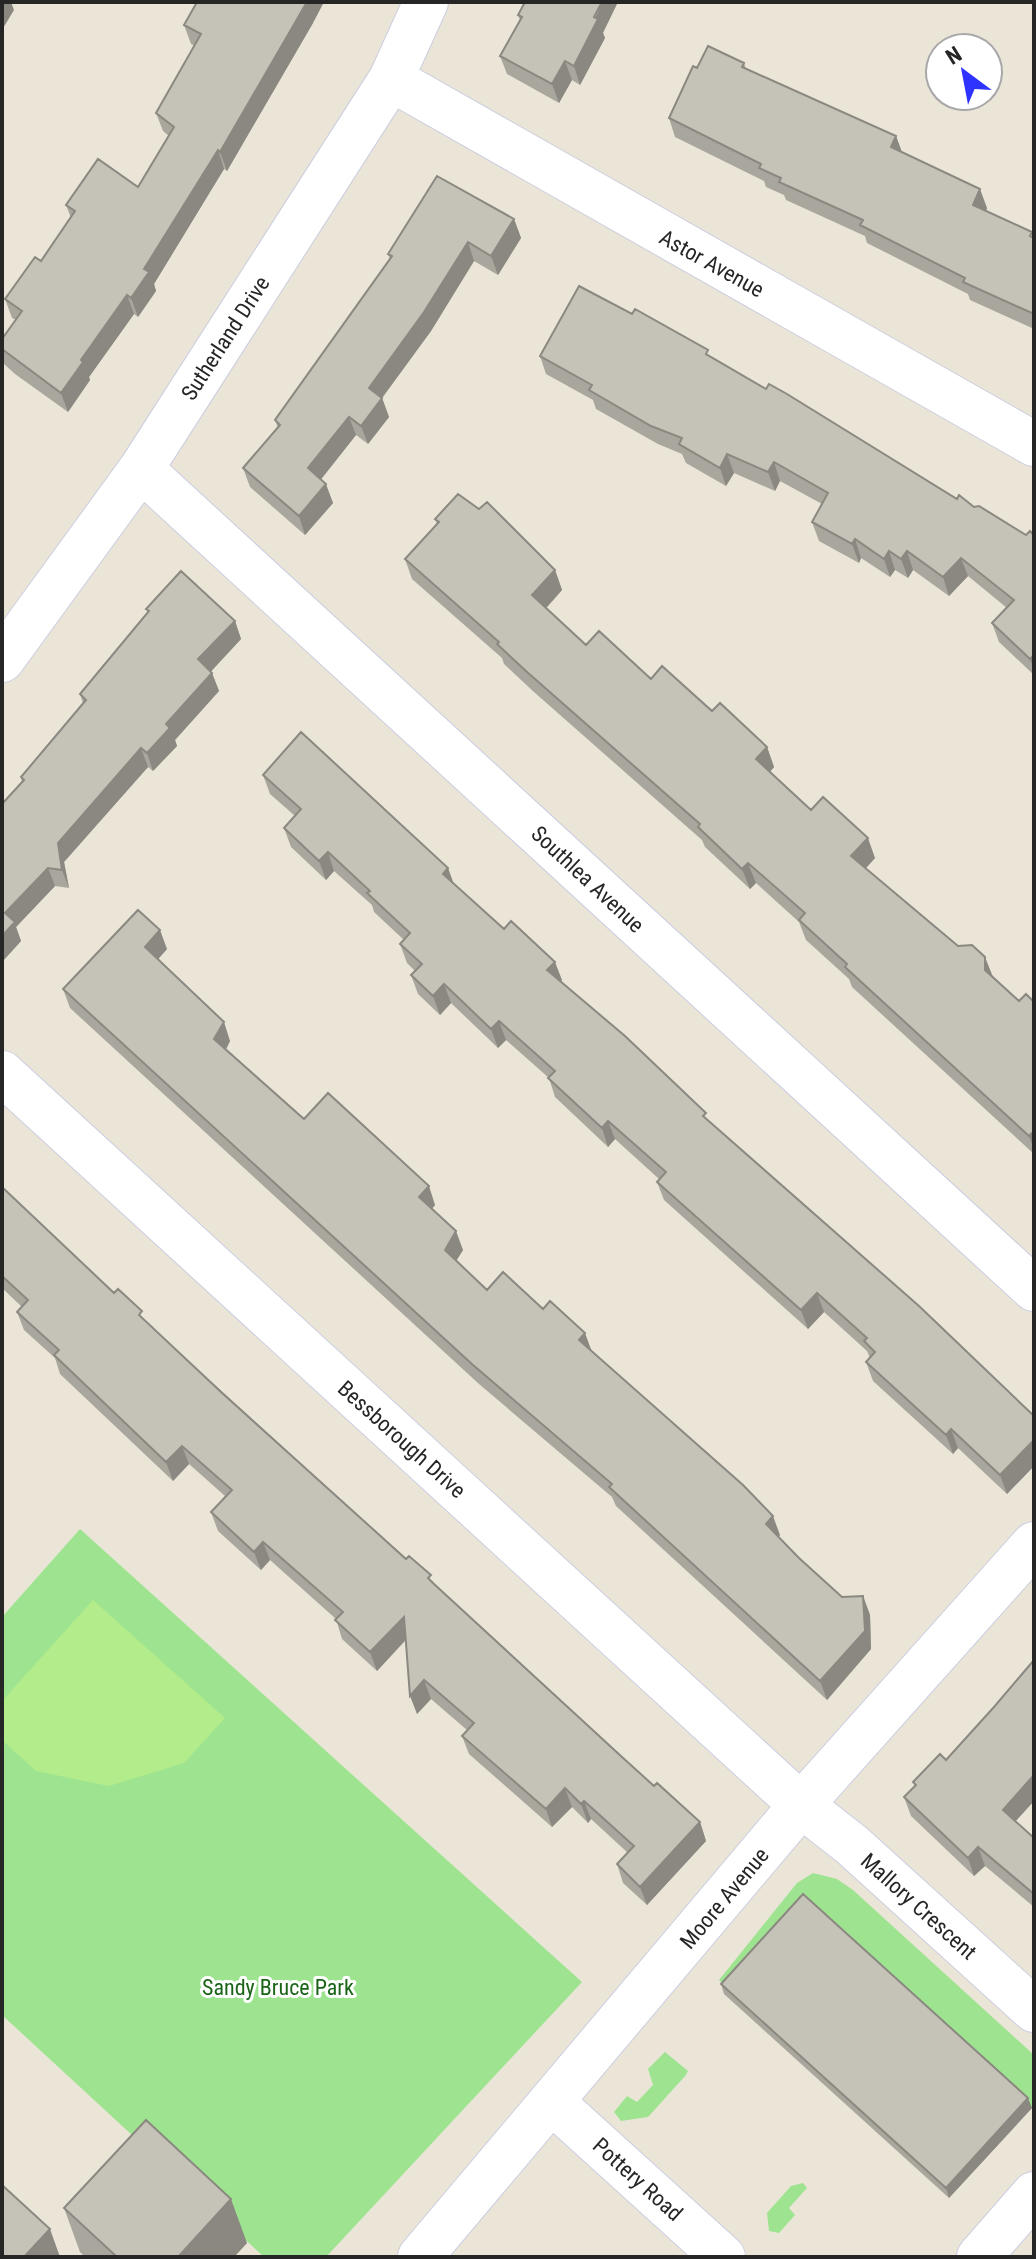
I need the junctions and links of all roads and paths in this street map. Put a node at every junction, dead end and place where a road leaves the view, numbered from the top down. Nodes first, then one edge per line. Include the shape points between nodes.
1 (426, 2) edge
2 (391, 79) junction
3 (1034, 444) edge
4 (141, 469) junction
5 (2, 660) edge
6 (2, 1073) edge
7 (1034, 1289) edge
8 (1034, 1544) edge
9 (801, 1805) junction
10 (1034, 2010) edge
11 (552, 2102) junction
12 (1034, 2194) edge
13 (420, 2257) edge
14 (723, 2257) edge
15 (979, 2257) edge

1 - 2 street, Sutherland Drive
2 - 3 street, Astor Avenue
2 - 4 street, Sutherland Drive
4 - 5 street, Sutherland Drive
4 - 7 street, Southlea Avenue
6 - 9 street, Bessborough Drive
8 - 9 street, Moore Avenue
9 - 10 street, Mallory Crescent
9 - 11 street, Moore Avenue
11 - 13 street, Moore Avenue
11 - 14 street, Pottery Road
12 - 15 street

